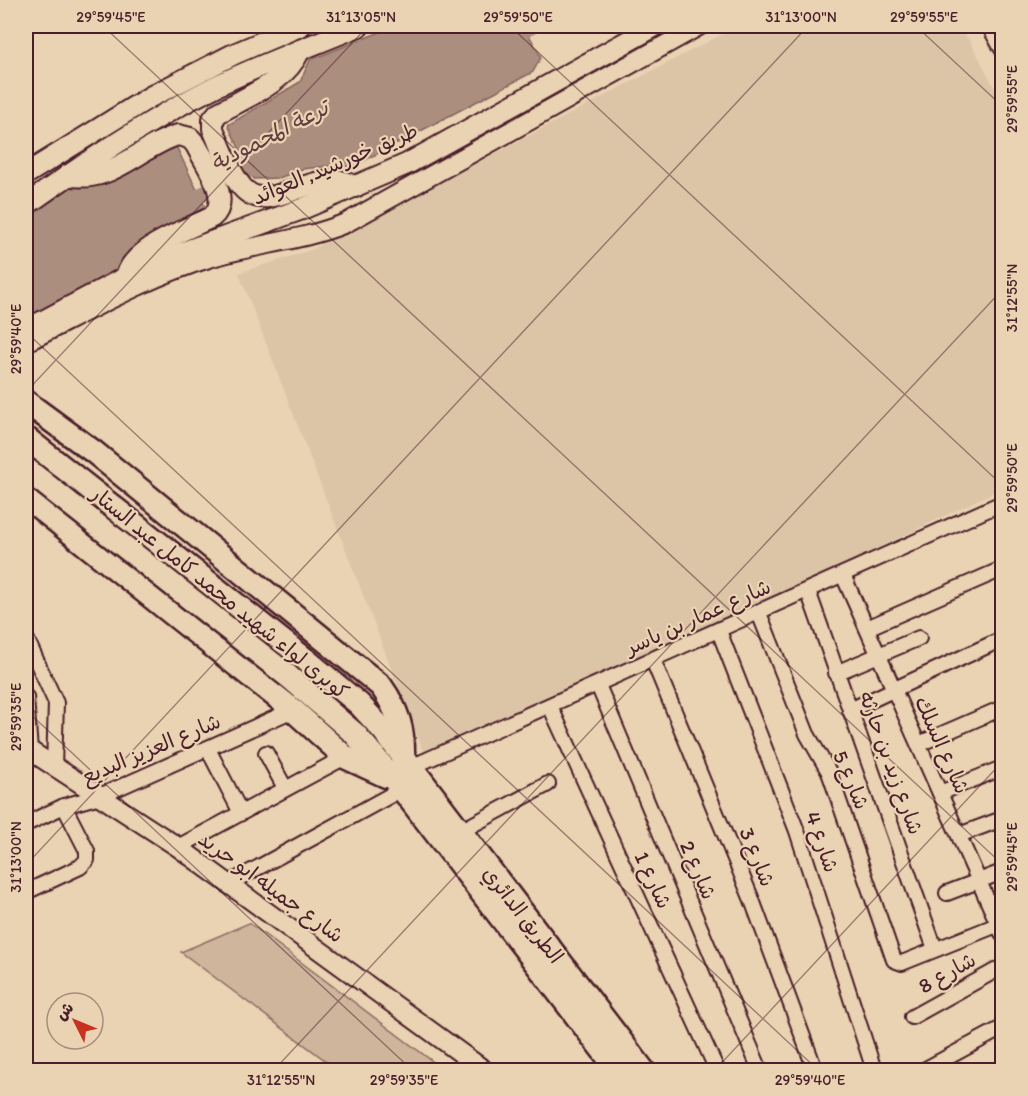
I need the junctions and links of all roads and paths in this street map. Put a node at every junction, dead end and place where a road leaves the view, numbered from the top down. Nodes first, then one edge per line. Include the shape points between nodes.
1 (300, 26) edge
2 (359, 26) edge
3 (655, 26) edge
4 (699, 26) edge
5 (989, 26) edge
6 (1002, 49) edge
7 (300, 50) junction
8 (26, 174) edge
9 (68, 175) junction
10 (355, 187) junction
11 (26, 205) edge
12 (126, 277) junction
13 (26, 330) edge
14 (26, 342) edge
15 (26, 402) edge
16 (26, 438) edge
17 (75, 439) junction
18 (26, 471) edge
19 (26, 497) edge
20 (1002, 503) edge
21 (1002, 569) edge
22 (843, 575) junction
23 (808, 591) junction
24 (759, 613) junction
25 (867, 628) junction
26 (719, 631) junction
27 (26, 638) edge
28 (919, 638) dead end
29 (1002, 639) edge
30 (879, 655) junction
31 (653, 660) junction
32 (836, 673) junction
33 (598, 685) junction
34 (894, 689) junction
35 (26, 697) edge
36 (550, 706) junction
37 (1002, 708) edge
38 (293, 710) junction
39 (850, 710) junction
40 (919, 744) junction
41 (208, 749) junction
42 (27, 751) edge
43 (266, 753) dead end
44 (345, 757) junction
45 (54, 767) junction
46 (1002, 768) edge
47 (402, 774) junction
48 (548, 784) dead end
49 (285, 788) junction
50 (940, 793) junction
51 (100, 796) junction
52 (64, 806) junction
53 (241, 813) junction
54 (1002, 819) edge
55 (26, 824) edge
56 (459, 832) junction
57 (959, 835) junction
58 (178, 848) junction
59 (1002, 872) edge
60 (979, 881) junction
61 (228, 884) junction
62 (26, 892) edge
63 (947, 893) dead end
64 (1001, 927) edge
65 (934, 950) junction
66 (1002, 967) edge
67 (912, 1017) dead end
68 (1002, 1028) edge
69 (484, 1071) edge
70 (618, 1071) edge
71 (643, 1071) edge
72 (717, 1071) edge
73 (760, 1071) edge
74 (809, 1071) edge
75 (874, 1071) edge
76 (924, 1071) edge

1 - 8 main road via 189,76
2 - 7 main road
3 - 10 main road, طريق خورشيد, العوائد via 407,164
4 - 14 street via 346,223 175,270
5 - 6 street
7 - 9 main road via 182,104
7 - 10 main road via 279,78 218,112 213,129 240,185 255,196 269,197 326,179
9 - 11 main road
9 - 12 main road via 102,174 178,135 187,136 196,145 221,198 219,210 142,252 131,262
10 - 12 main road, طريق خورشيد, العوائد via 214,239
12 - 13 main road, طريق خورشيد, العوائد
15 - 17 main road
16 - 47 main road, كوبرى لواء شهيد محمد كامل عبد الستار, bridge via 359,704
17 - 18 main road via 55,443 38,455
17 - 47 main road via 381,686 400,720 404,740
18 - 47 main road, كوبرى لواء شهيد محمد كامل عبد الستار, bridge via 288,676
19 - 38 main road
20 - 22 street, شارع عمار بن ياسر
21 - 25 street
22 - 23 street, شارع عمار بن ياسر
22 - 25 street, شارع السلك
23 - 24 street, شارع عمار بن ياسر
23 - 32 street, شارع زيد بن حارثه
24 - 26 street, شارع عمار بن ياسر
24 - 65 street, شارع 5 via 807,734 828,772 893,957 902,963
25 - 30 street, شارع السلك
26 - 31 street, شارع عمار بن ياسر
26 - 75 street, شارع 4 via 797,831
27 - 45 street via 56,703
28 - 30 street
29 - 34 street
30 - 32 street
30 - 34 street, شارع السلك
31 - 33 street, شارع عمار بن ياسر
31 - 74 street, شارع 3 via 752,900 813,1064
32 - 39 street, شارع زيد بن حارثه
33 - 36 street, شارع عمار بن ياسر
33 - 73 street, شارع 2
34 - 39 street
34 - 40 street, شارع السلك
35 - 42 street
36 - 47 street, شارع عمار بن ياسر
36 - 72 street, شارع 1
37 - 40 street
38 - 41 street, شارع العزيز البديع
38 - 44 main road
39 - 65 street, شارع زيد بن حارثه
40 - 50 street, شارع السلك
41 - 51 street, شارع العزيز البديع
41 - 53 street
42 - 45 street, شارع جميله ابو حريد
43 - 49 street
44 - 47 main road
44 - 49 street
45 - 51 street, شارع جميله ابو حريد
46 - 50 street
47 - 56 main road, الطريق الدائري
47 - 61 street, شارع عمار بن ياسر
47 - 70 main road, الطريق الدائري
48 - 56 street
49 - 53 street
50 - 57 street, شارع السلك
51 - 52 street, شارع العزيز البديع
51 - 58 street, شارع جميله ابو حريد
52 - 55 street, شارع العزيز البديع
52 - 62 street via 87,851 87,860
53 - 58 street
54 - 57 street
56 - 71 main road, الطريق الدائري
57 - 60 street, شارع السلك
58 - 61 street, شارع جميله ابو حريد
59 - 60 street
60 - 63 street
60 - 64 street, شارع السلك
61 - 69 street, شارع جميله ابو حريد
64 - 65 street
66 - 67 street, شارع 8
68 - 76 street

